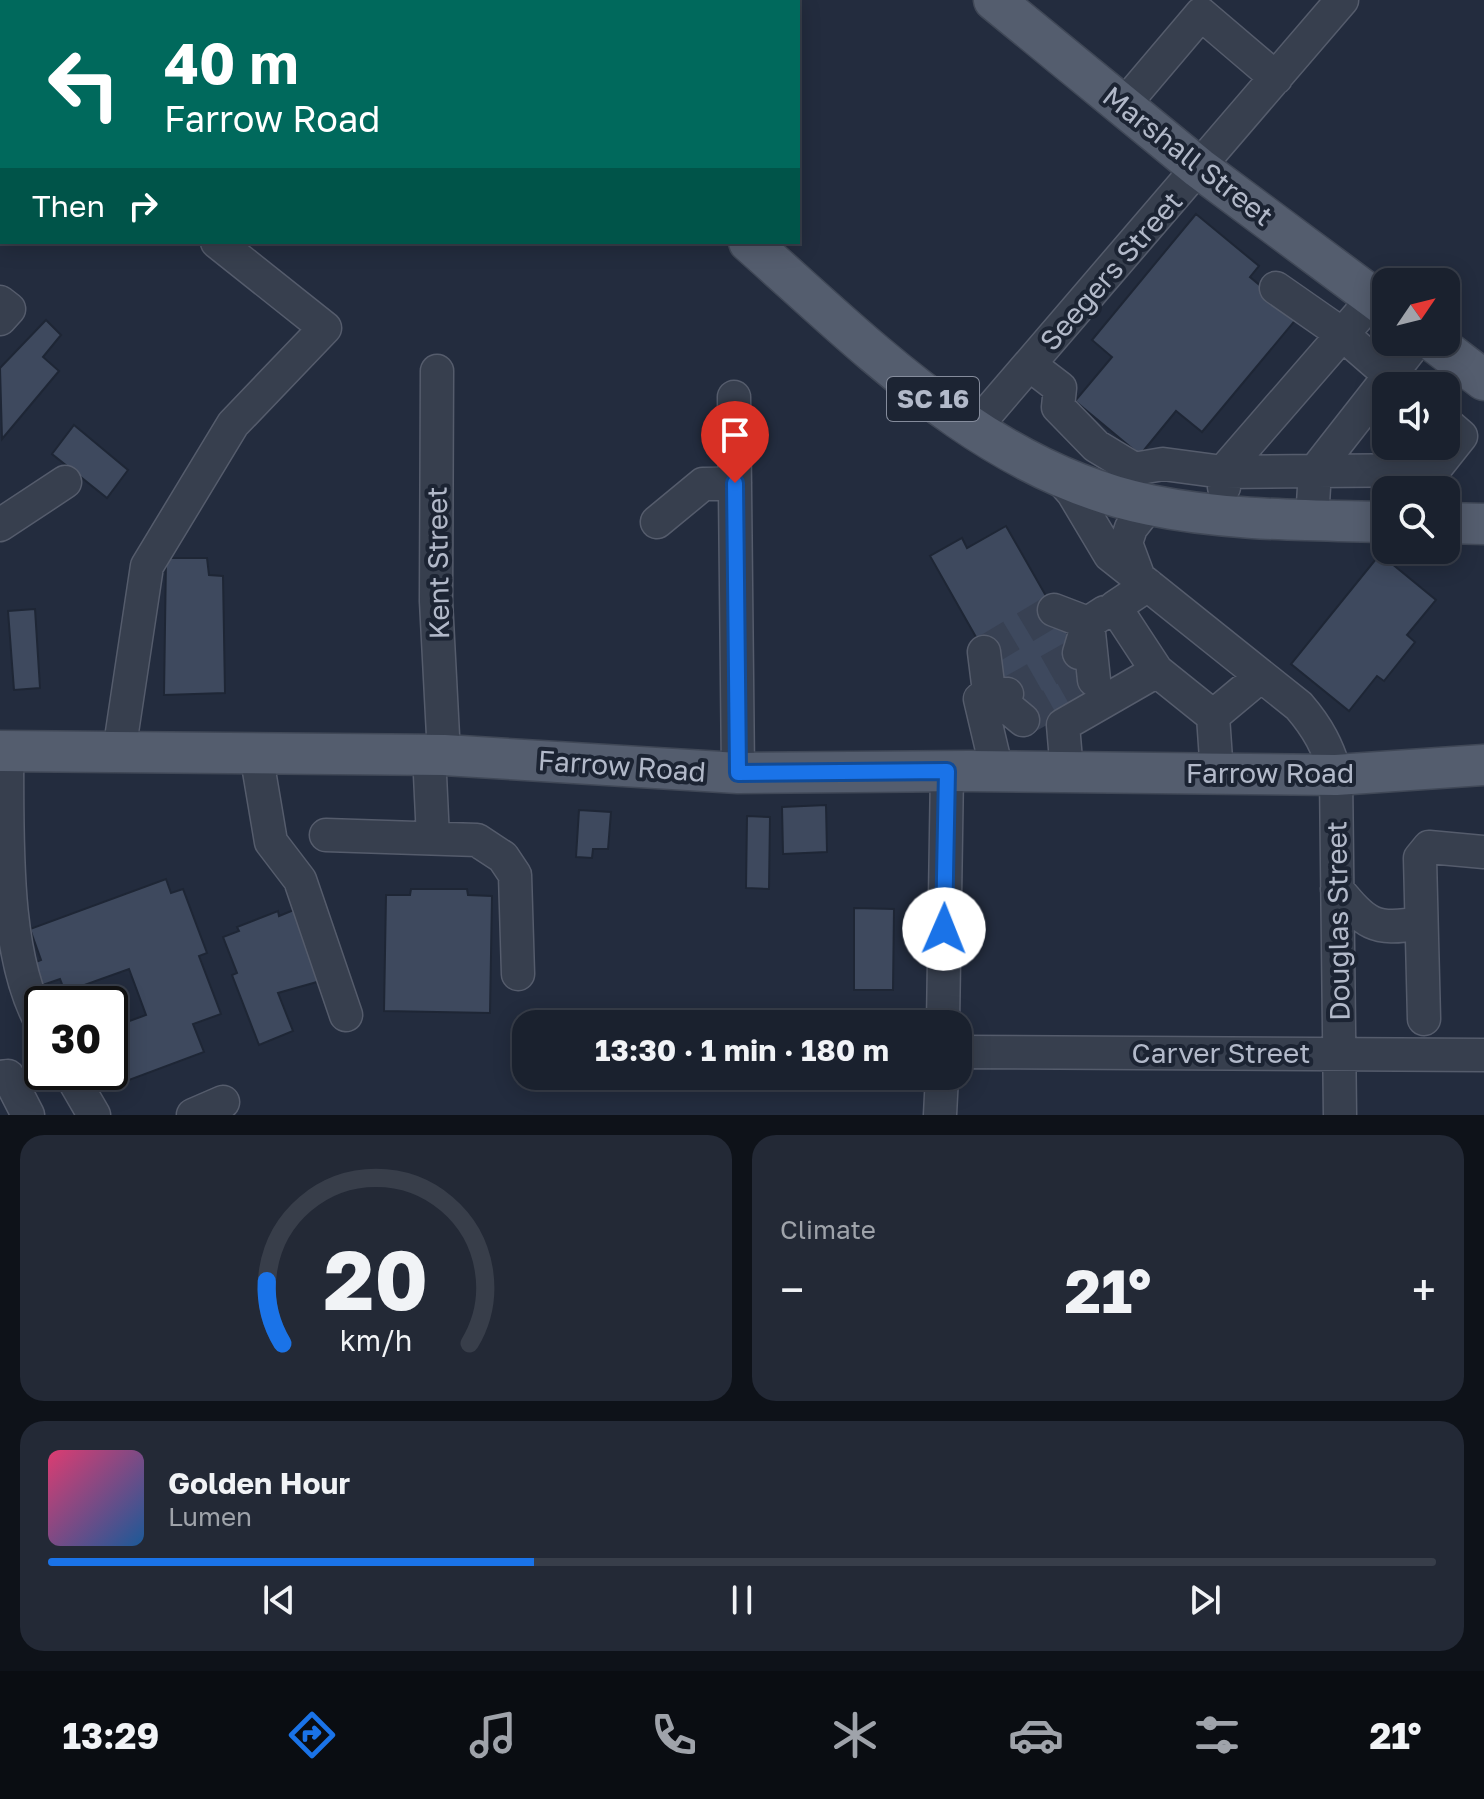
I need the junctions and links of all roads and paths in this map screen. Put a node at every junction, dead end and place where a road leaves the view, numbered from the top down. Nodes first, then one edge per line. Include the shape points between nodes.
1 (994, 0) edge
2 (1342, 0) edge
3 (1276, 78) junction
4 (1123, 106) junction
5 (1199, 168) junction
6 (220, 244) edge
7 (751, 244) edge
8 (1276, 288) dead end
9 (1372, 297) edge
10 (0, 302) edge
11 (1372, 310) edge
12 (0, 319) edge
13 (1342, 334) junction
14 (1452, 356) edge
15 (1030, 365) junction
16 (437, 371) dead end
17 (1386, 372) edge
18 (1484, 380) edge
19 (734, 397) dead end
20 (1372, 408) edge
21 (972, 431) junction
22 (1442, 460) edge
23 (1315, 471) junction
24 (1223, 472) junction
25 (1059, 477) junction
26 (65, 482) dead end
27 (735, 483) junction
28 (1149, 505) junction
29 (1226, 515) junction
30 (1312, 520) junction
31 (657, 522) dead end
32 (1372, 522) edge
33 (1460, 523) edge
34 (1484, 524) edge
35 (0, 525) edge
36 (1143, 582) junction
37 (1054, 610) dead end
38 (1094, 641) junction
39 (984, 652) dead end
40 (1157, 671) junction
41 (1261, 676) junction
42 (1213, 716) junction
43 (4, 751) edge
44 (119, 752) junction
45 (256, 753) junction
46 (437, 754) junction
47 (1484, 765) edge
48 (947, 771) junction
49 (997, 771) junction
50 (1067, 772) junction
51 (738, 773) junction
52 (1217, 774) junction
53 (1336, 775) junction
54 (326, 835) dead end
55 (433, 838) junction
56 (1484, 852) edge
57 (1337, 889) junction
58 (1419, 923) junction
59 (518, 974) dead end
60 (25, 986) edge
61 (943, 1010) edge
62 (346, 1015) dead end
63 (1424, 1019) dead end
64 (972, 1052) edge
65 (1340, 1054) junction
66 (1484, 1055) edge
67 (0, 1077) edge
68 (79, 1090) edge
69 (941, 1090) edge
70 (223, 1102) dead end
71 (28, 1115) edge
72 (94, 1115) edge
73 (193, 1115) edge
74 (940, 1115) edge
75 (1340, 1115) edge

1 - 4 main road, Marshall Street
2 - 3 street, Seegers Street
3 - 4 street via 1201,14
3 - 5 street, Seegers Street
4 - 5 main road, Marshall Street
5 - 9 main road, Marshall Street
5 - 15 street, Seegers Street
6 - 44 street via 325,328 233,424 147,566
7 - 21 main road, SC 16
8 - 13 street
10 - 12 street via 9,309
11 - 13 street
13 - 17 street
13 - 24 street
14 - 18 main road
15 - 21 street, Seegers Street
15 - 24 street via 1060,388 1058,407 1096,446 1134,469 1163,464
16 - 46 street, Kent Street
19 - 27 street
20 - 23 street
21 - 25 main road, SC 16
22 - 23 street via 1434,470
23 - 24 street
23 - 30 street
24 - 29 street
25 - 28 main road, SC 16
25 - 36 street via 1110,555
26 - 35 street
27 - 31 street via 703,484
27 - 51 street
28 - 29 main road, SC 16
28 - 36 street via 1126,543
29 - 30 main road, SC 16
30 - 32 main road, SC 16
33 - 34 main road
36 - 38 street
36 - 41 street
37 - 38 street
38 - 40 street
39 - 49 street via 1006,702 980,699
40 - 42 street
40 - 50 street via 1063,725
41 - 42 street
41 - 53 street via 1317,727
42 - 52 street
43 - 44 main road, Farrow Road
43 - 60 street via 9,866
44 - 45 main road, Farrow Road
45 - 46 main road, Farrow Road
45 - 62 street via 271,842 300,880
46 - 51 main road, Farrow Road
46 - 55 street, Kent Street
47 - 53 main road, Farrow Road
48 - 49 main road, Farrow Road
48 - 51 main road, Farrow Road
48 - 61 street
49 - 50 main road, Farrow Road
50 - 52 main road, Farrow Road
52 - 53 main road, Farrow Road
53 - 57 street, Douglas Street
54 - 55 street
55 - 59 street via 477,840 503,857 515,875
56 - 58 street via 1429,847 1420,858
57 - 58 street via 1362,919 1389,929
57 - 65 street, Douglas Street
58 - 63 street
64 - 65 street, Carver Street
65 - 66 street, Carver Street
65 - 75 street, Douglas Street
67 - 71 street via 8,1076
68 - 72 street
69 - 74 street
70 - 73 street

